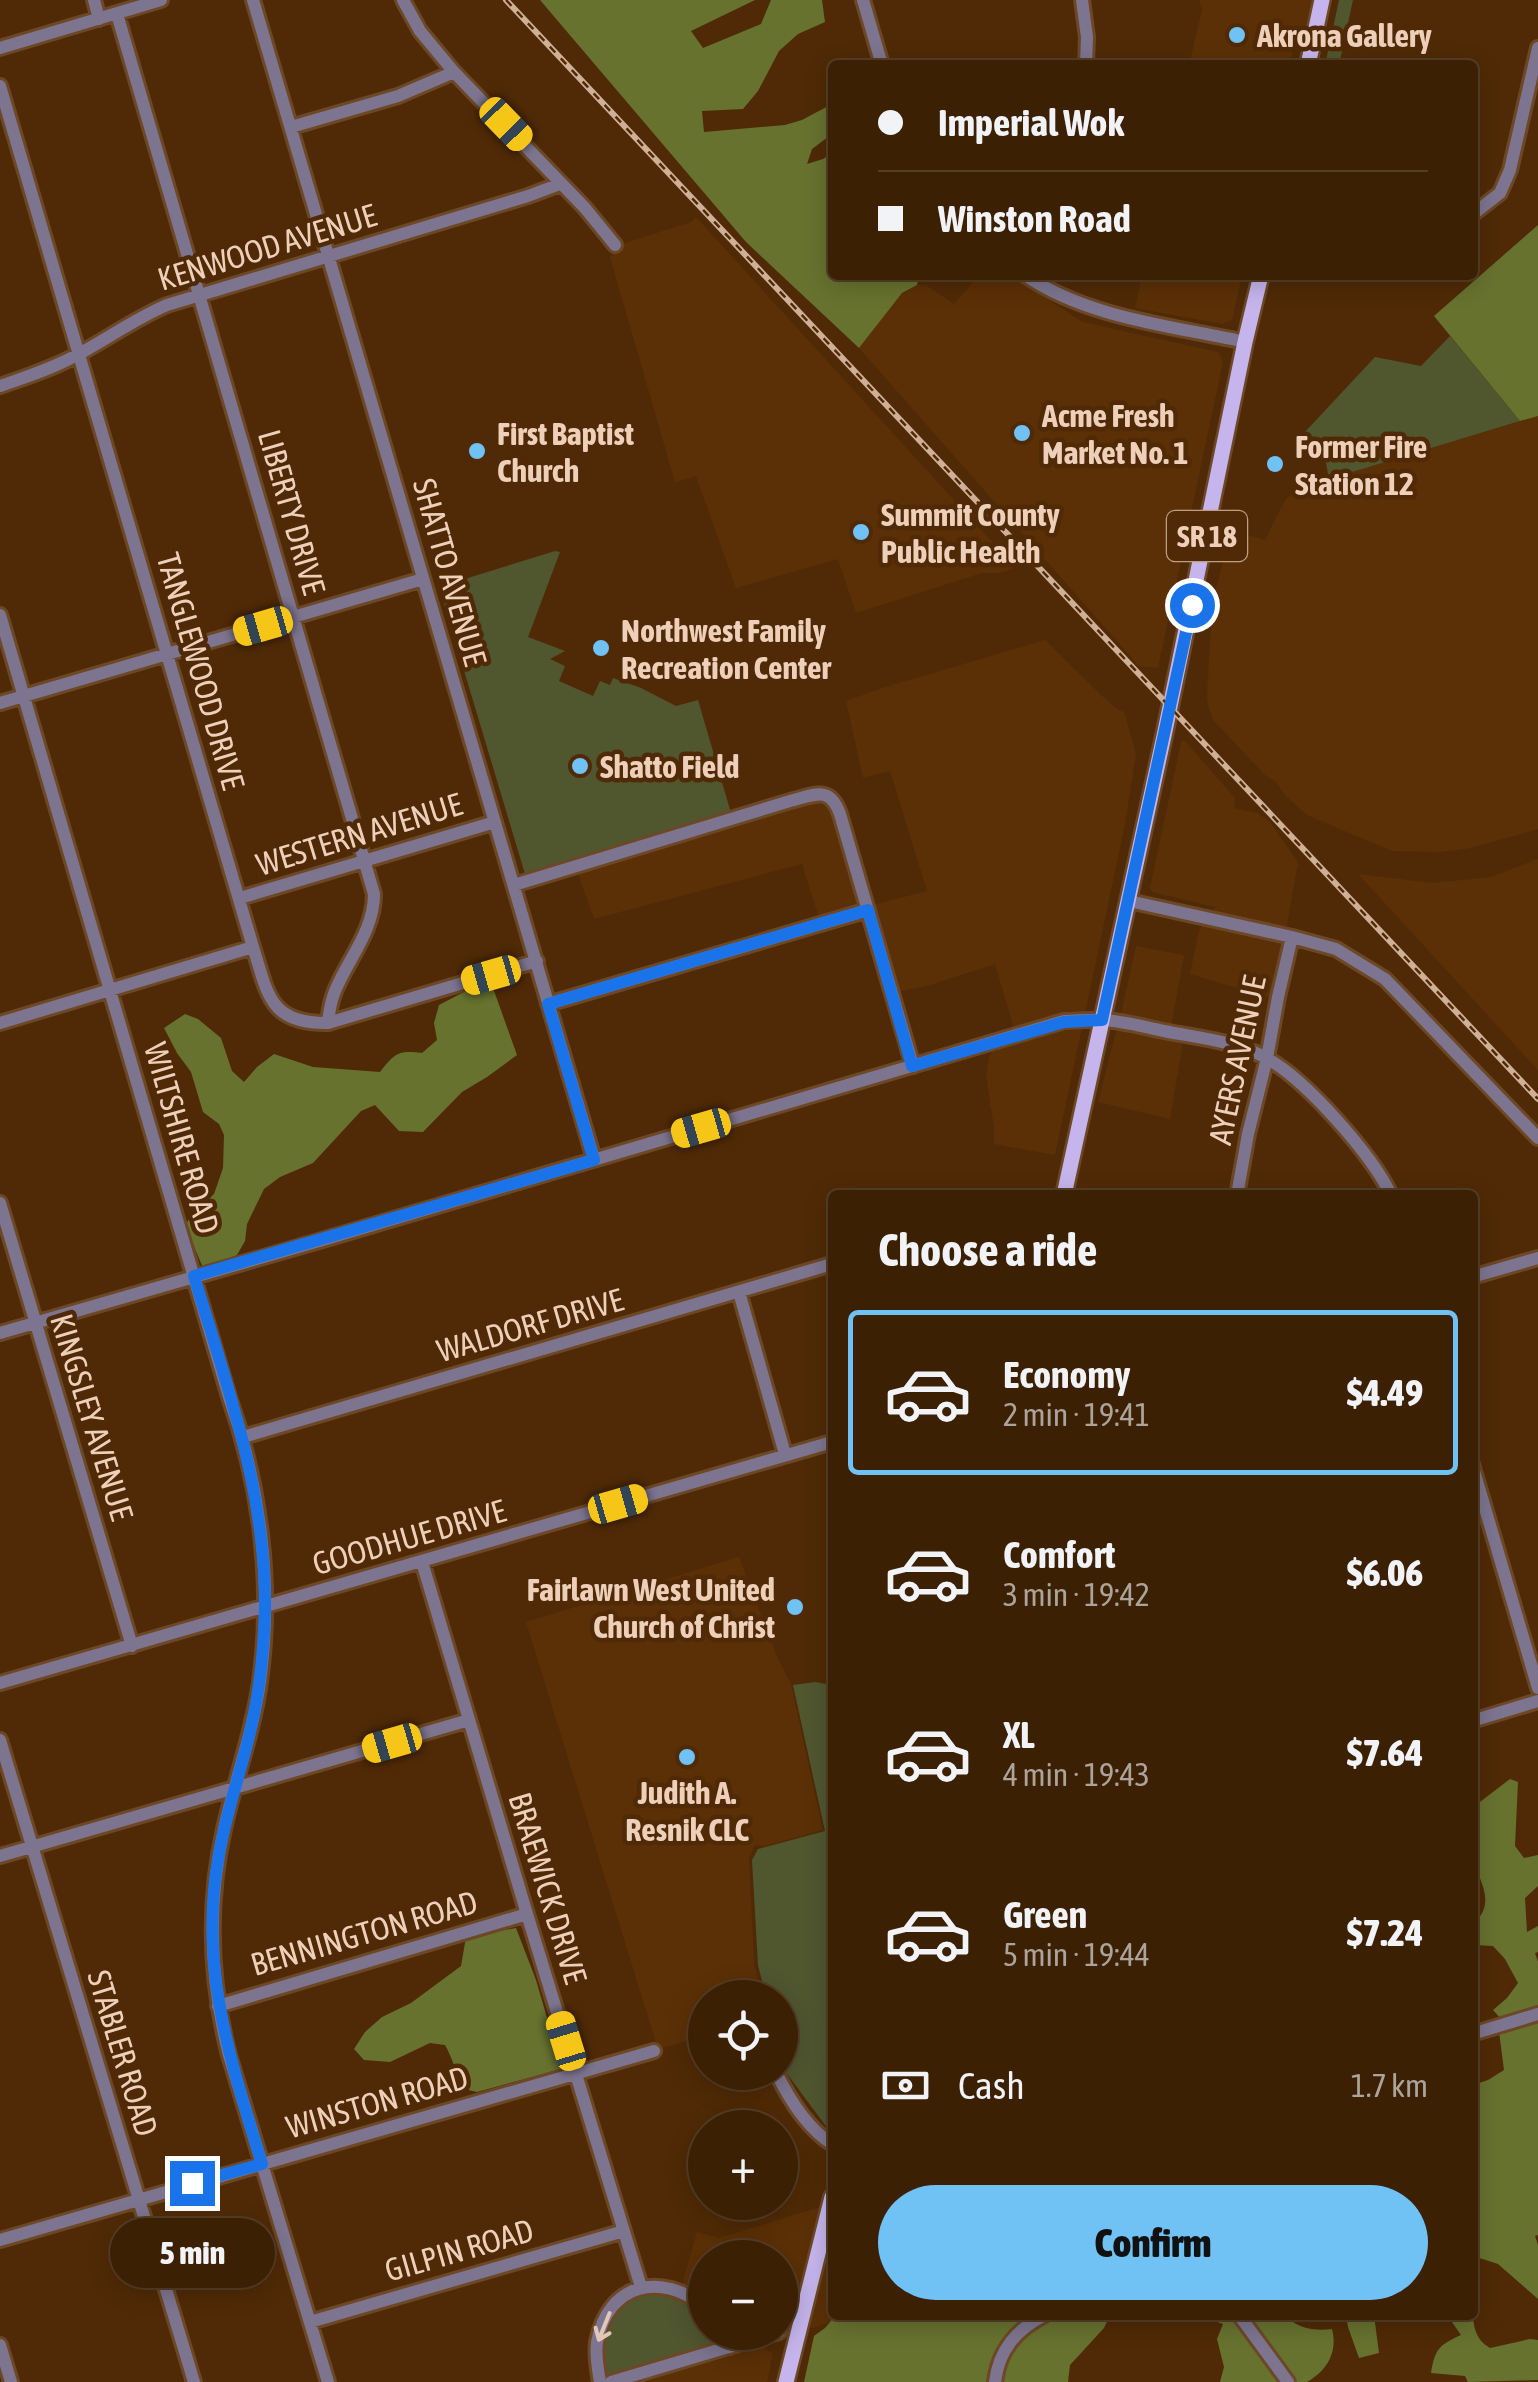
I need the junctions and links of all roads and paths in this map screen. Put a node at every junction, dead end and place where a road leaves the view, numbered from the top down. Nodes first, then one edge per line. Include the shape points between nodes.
1 (94, 0) edge
2 (161, 0) edge
3 (253, 0) edge
4 (403, 0) edge
5 (863, 0) edge
6 (1082, 0) edge
7 (1322, 0) edge
8 (116, 14) junction
9 (99, 19) junction
10 (0, 48) edge
11 (1538, 48) edge
12 (881, 60) edge
13 (1086, 60) edge
14 (1309, 60) edge
15 (1536, 65) edge
16 (454, 72) junction
17 (0, 86) edge
18 (292, 128) junction
19 (560, 184) junction
20 (1478, 209) edge
21 (615, 245) dead end
22 (329, 258) junction
23 (1033, 280) edge
24 (1261, 280) edge
25 (199, 296) junction
26 (1245, 342) junction
27 (78, 355) junction
28 (0, 386) edge
29 (423, 579) junction
30 (0, 614) edge
31 (294, 617) junction
32 (168, 655) junction
33 (24, 696) junction
34 (0, 702) edge
35 (495, 822) junction
36 (366, 860) junction
37 (514, 885) junction
38 (240, 898) junction
39 (1129, 901) junction
40 (868, 910) junction
41 (1292, 937) junction
42 (253, 947) junction
43 (536, 962) junction
44 (110, 989) junction
45 (548, 1004) junction
46 (1102, 1020) junction
47 (0, 1023) edge
48 (328, 1023) junction
49 (1268, 1058) junction
50 (912, 1066) junction
51 (1538, 1138) edge
52 (594, 1160) junction
53 (1065, 1190) edge
54 (1238, 1190) edge
55 (1389, 1190) edge
56 (0, 1203) edge
57 (1538, 1258) edge
58 (828, 1265) edge
59 (1478, 1275) edge
60 (194, 1276) junction
61 (738, 1292) junction
62 (35, 1323) junction
63 (0, 1333) edge
64 (243, 1437) junction
65 (828, 1443) edge
66 (785, 1454) junction
67 (1478, 1484) edge
68 (422, 1562) junction
69 (265, 1608) junction
70 (132, 1646) junction
71 (0, 1684) edge
72 (1538, 1688) edge
73 (1538, 1701) edge
74 (1478, 1719) edge
75 (468, 1720) junction
76 (0, 1740) edge
77 (236, 1788) junction
78 (32, 1847) junction
79 (0, 1856) edge
80 (526, 1914) junction
81 (218, 2006) junction
82 (1538, 2014) edge
83 (1478, 2032) edge
84 (654, 2051) dead end
85 (576, 2073) junction
86 (787, 2090) edge
87 (828, 2141) edge
88 (262, 2164) junction
89 (139, 2198) junction
90 (828, 2213) edge
91 (624, 2230) junction
92 (0, 2240) edge
93 (641, 2287) junction
94 (688, 2295) edge
95 (1035, 2320) edge
96 (1243, 2320) edge
97 (310, 2322) junction
98 (799, 2326) joint
99 (0, 2345) edge
100 (720, 2350) edge
101 (11, 2382) edge
102 (194, 2382) edge
103 (328, 2382) edge
104 (600, 2382) edge
105 (611, 2382) edge
106 (786, 2382) edge
107 (995, 2382) edge
108 (1288, 2382) edge

1 - 9 street
2 - 8 street
3 - 18 street, SHATTO AVENUE
4 - 16 street
5 - 12 street
6 - 13 street
7 - 14 main road
8 - 9 street
8 - 25 street, LIBERTY DRIVE
9 - 10 street
11 - 15 street
15 - 20 street via 1510,170 1500,192
16 - 18 street
16 - 19 street
17 - 27 street, TANGLEWOOD DRIVE
18 - 22 street, SHATTO AVENUE
19 - 21 street
19 - 22 street, KENWOOD AVENUE
22 - 25 street, KENWOOD AVENUE
22 - 29 street, SHATTO AVENUE
23 - 26 street via 1091,308
24 - 26 main road, SR 18
25 - 27 street, KENWOOD AVENUE via 146,314
25 - 31 street, LIBERTY DRIVE
26 - 39 main road, SR 18
27 - 28 street, KENWOOD AVENUE
27 - 32 street, TANGLEWOOD DRIVE
29 - 31 street
29 - 35 street, SHATTO AVENUE
30 - 33 street, WILTSHIRE ROAD
31 - 32 street
31 - 36 street, LIBERTY DRIVE
32 - 33 street
32 - 38 street, TANGLEWOOD DRIVE
33 - 34 street
33 - 44 street, WILTSHIRE ROAD
35 - 36 street, WESTERN AVENUE
35 - 37 street, SHATTO AVENUE
36 - 38 street, WESTERN AVENUE
36 - 48 street, LIBERTY DRIVE via 372,911 334,993
37 - 40 street via 821,793 838,808
37 - 43 street, SHATTO AVENUE
38 - 42 street, TANGLEWOOD DRIVE
39 - 41 street
39 - 46 main road, SR 18
40 - 45 street
40 - 50 street
41 - 49 street, AYERS AVENUE
41 - 51 street via 1336,948 1384,980
42 - 44 street
42 - 48 street, TANGLEWOOD DRIVE via 280,1010 306,1024
43 - 45 street, SHATTO AVENUE
43 - 48 street
44 - 47 street
44 - 60 street, WILTSHIRE ROAD
45 - 52 street, SHATTO AVENUE
46 - 49 street
46 - 50 street via 1064,1022
46 - 53 main road, SR 18
49 - 54 street, AYERS AVENUE
49 - 55 street via 1361,1148
50 - 52 street
52 - 60 street
56 - 62 street, KINGSLEY AVENUE
57 - 59 street
58 - 61 street, WALDORF DRIVE
60 - 62 street
60 - 64 street, WILTSHIRE ROAD
61 - 64 street, WALDORF DRIVE
61 - 66 street
62 - 63 street
62 - 70 street, KINGSLEY AVENUE
64 - 69 street, WILTSHIRE ROAD
65 - 66 street, GOODHUE DRIVE
66 - 68 street, GOODHUE DRIVE
67 - 72 street
68 - 69 street, GOODHUE DRIVE
68 - 75 street, BRAEWICK DRIVE
69 - 70 street, GOODHUE DRIVE
69 - 77 street, WILTSHIRE ROAD via 260,1682
70 - 71 street, GOODHUE DRIVE
73 - 74 street
75 - 77 street
75 - 80 street, BRAEWICK DRIVE
76 - 78 street, STABLER ROAD
77 - 78 street
77 - 81 street, WILTSHIRE ROAD via 214,1896
78 - 79 street
78 - 89 street, STABLER ROAD
80 - 81 street, BENNINGTON ROAD
80 - 85 street, BRAEWICK DRIVE
81 - 88 street, WILTSHIRE ROAD
82 - 83 street
84 - 85 street, WINSTON ROAD
85 - 88 street, WINSTON ROAD
85 - 91 street, BRAEWICK DRIVE
86 - 87 street
88 - 89 street, WINSTON ROAD
88 - 97 street, WILTSHIRE ROAD
89 - 92 street, WINSTON ROAD
89 - 102 street, STABLER ROAD
90 - 98 main road
91 - 93 street, BRAEWICK DRIVE
91 - 97 street, GILPIN ROAD
93 - 94 street
93 -> 104 street via 604,2322 596,2349
95 - 107 street via 1009,2342
96 - 108 street
97 - 103 street, WILTSHIRE ROAD
98 - 106 main road
99 - 101 street
100 - 105 street

